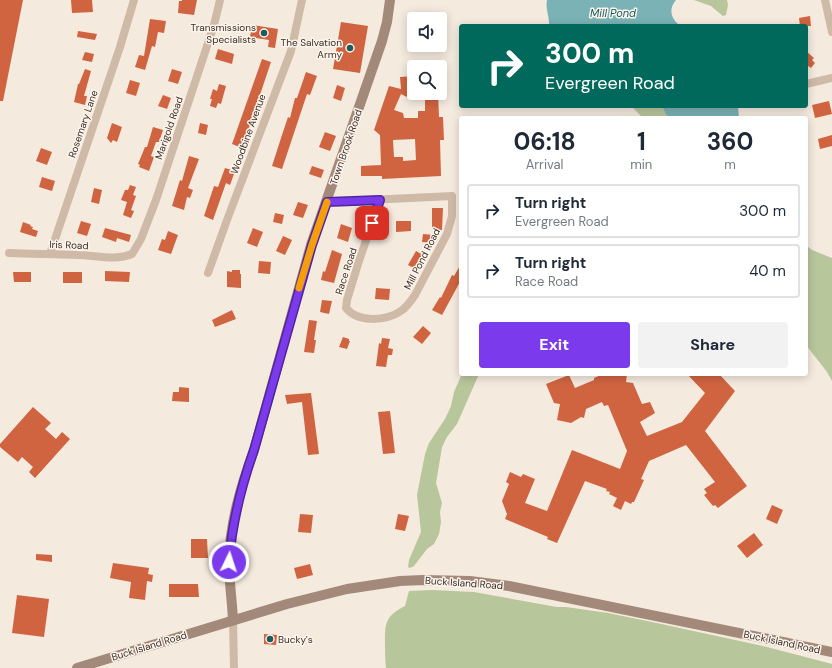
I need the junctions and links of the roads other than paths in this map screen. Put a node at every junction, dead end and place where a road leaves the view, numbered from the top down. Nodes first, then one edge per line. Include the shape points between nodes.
1 (134, 0) edge
2 (220, 0) edge
3 (302, 0) edge
4 (390, 0) edge
5 (825, 0) edge
6 (832, 32) edge
7 (832, 78) edge
8 (808, 84) edge
9 (380, 200) junction
10 (327, 202) junction
11 (9, 253) dead end
12 (50, 254) junction
13 (127, 256) joint
14 (208, 273) dead end
15 (385, 317) joint
16 (233, 620) junction
17 (832, 652) edge
18 (76, 668) edge
19 (234, 668) edge

1 - 12 street, Rosemary Lane
2 - 13 street, Marigold Road via 156,200 136,250
3 - 14 street, Woodbine Avenue via 291,51
4 - 10 main road, Town Brook Road via 382,41
5 - 6 street
7 - 8 street
9 - 10 street
9 - 15 street, Race Road via 346,308 351,314 360,317
9 - 15 street, Mill Pond Road via 452,196 452,216 447,234 415,295 401,311
10 - 16 main road, Town Brook Road via 312,245 232,526 229,562
11 - 12 street, Iris Road
12 - 13 street, Iris Road
16 - 17 main road, Buck Island Road via 347,588 400,581 487,582
16 - 18 main road, Buck Island Road
16 - 19 street, Town Brook Road

